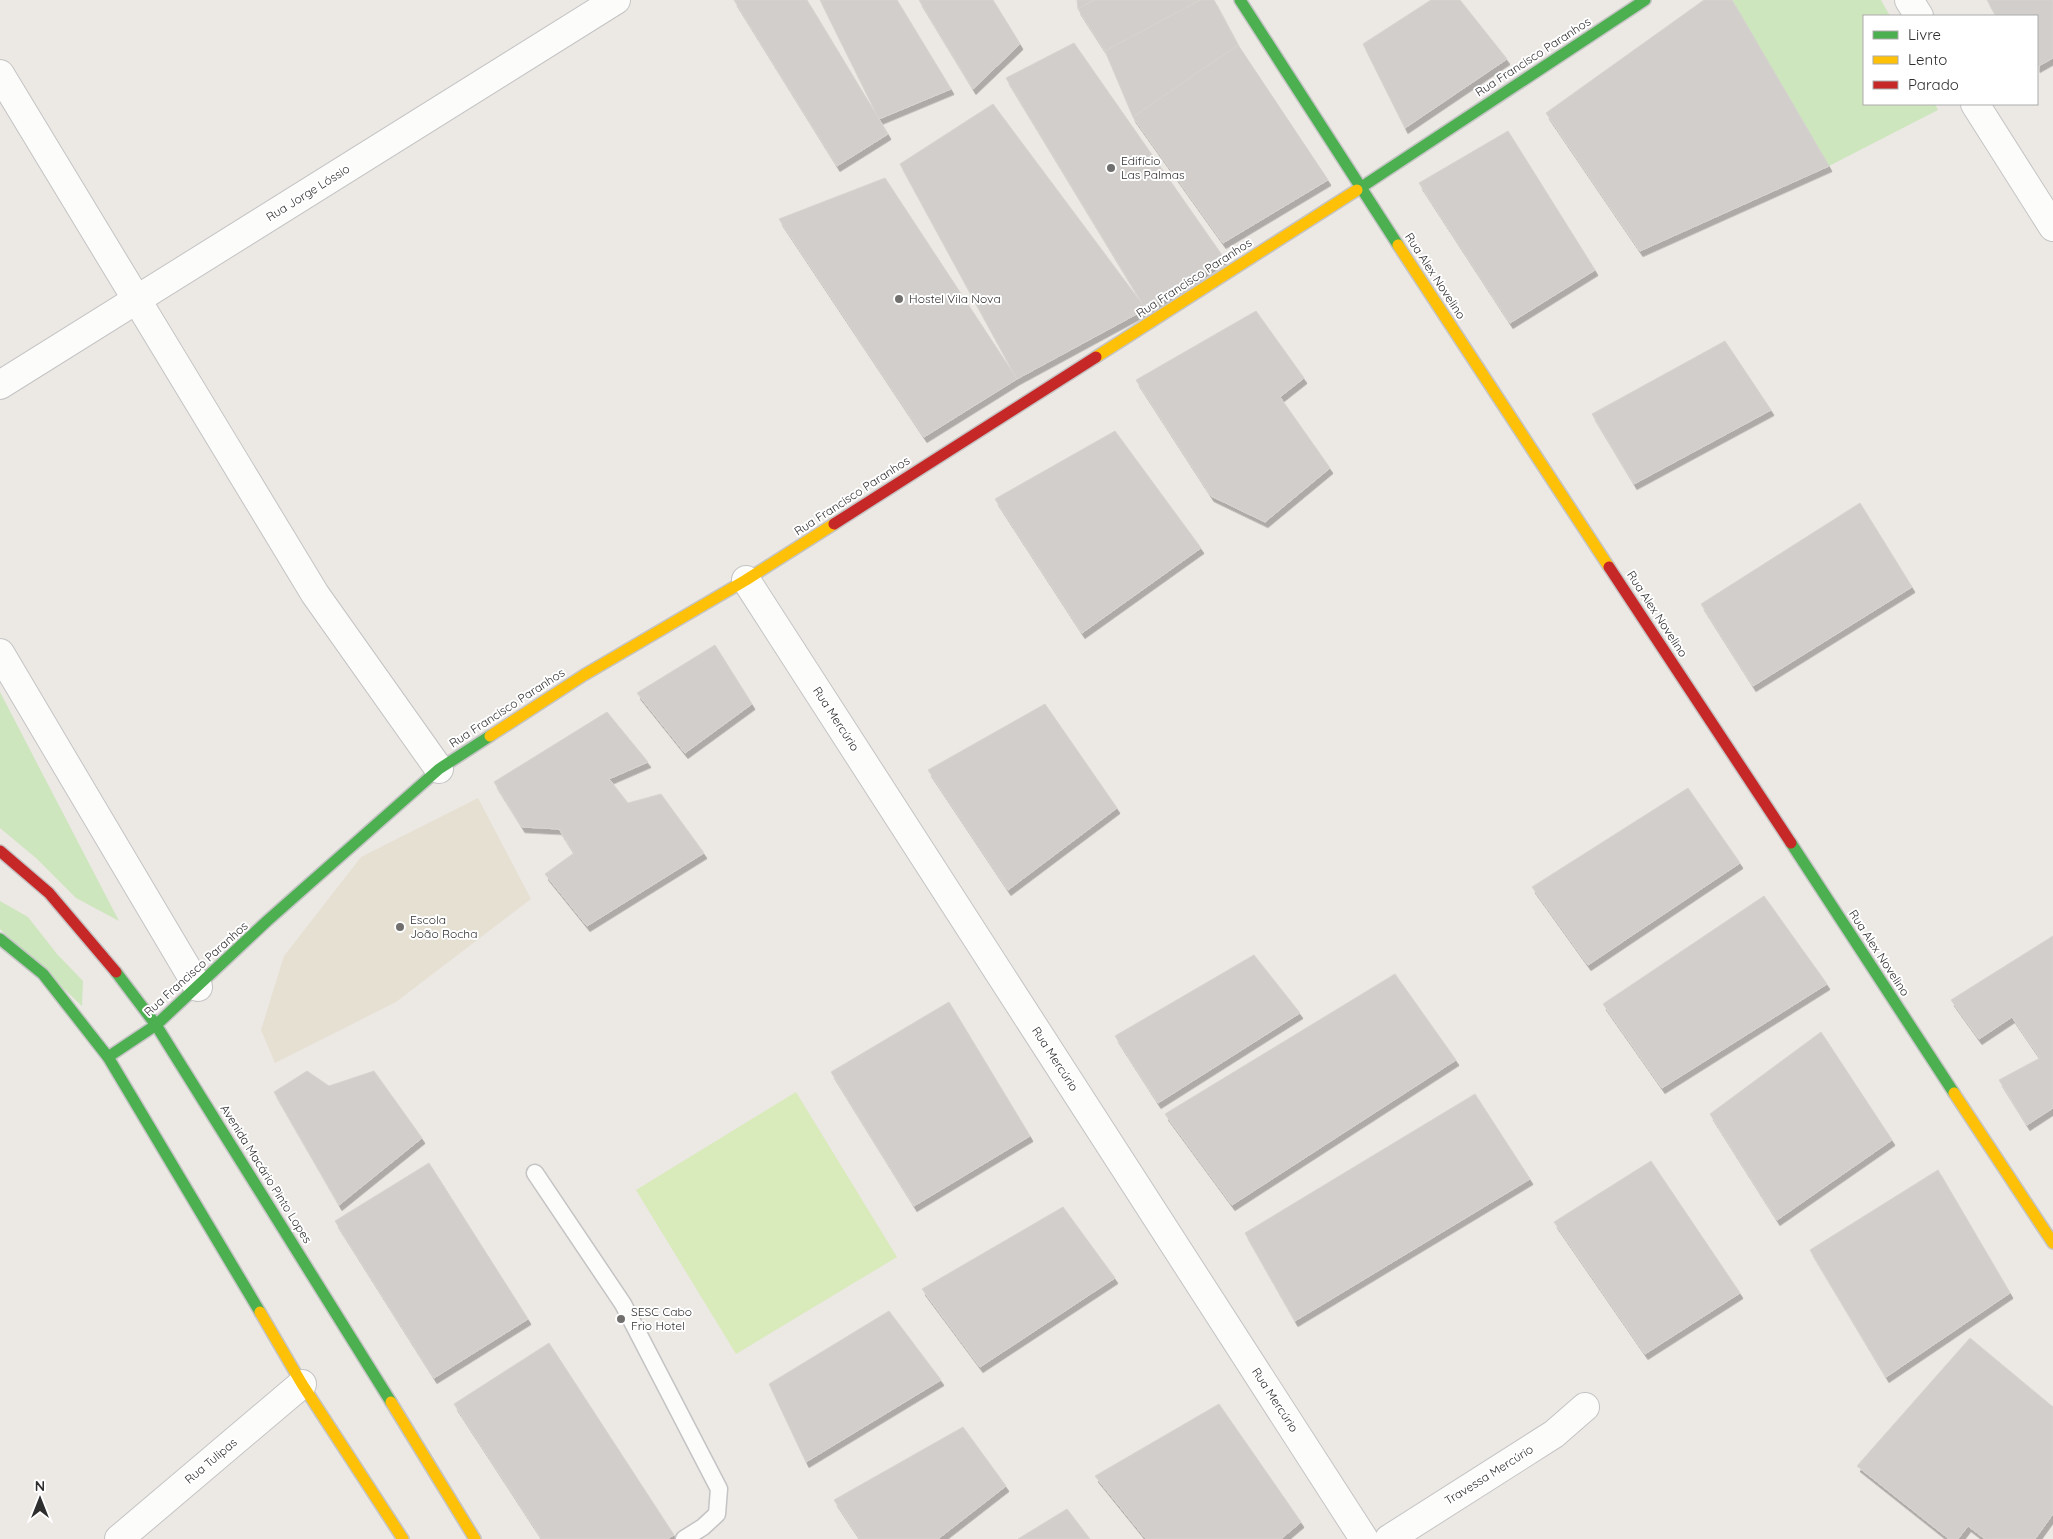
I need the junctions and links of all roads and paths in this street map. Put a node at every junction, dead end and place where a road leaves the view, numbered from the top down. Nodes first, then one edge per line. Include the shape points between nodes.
1 (616, 0) edge
2 (1240, 0) edge
3 (1645, 0) edge
4 (1909, 0) edge
5 (1918, 15) edge
6 (0, 74) edge
7 (1976, 105) edge
8 (1360, 188) junction
9 (2053, 227) edge
10 (136, 301) junction
11 (0, 385) edge
12 (746, 580) junction
13 (0, 653) edge
14 (439, 769) junction
15 (0, 851) edge
16 (0, 939) edge
17 (198, 987) junction
18 (156, 1025) junction
19 (108, 1057) junction
20 (535, 1173) dead end
21 (2053, 1243) edge
22 (302, 1384) junction
23 (1585, 1407) dead end
24 (119, 1539) edge
25 (403, 1539) edge
26 (475, 1539) edge
27 (684, 1539) edge
28 (1364, 1539) edge
29 (1389, 1539) edge

1 - 10 street, Rua Jorge Lóssio
2 - 8 street, Rua Alex Novelino
3 - 8 street, Rua Francisco Paranhos
4 - 5 street
6 - 10 street
7 - 9 street
8 - 12 street, Rua Francisco Paranhos
8 - 21 street, Rua Alex Novelino
10 - 11 street, Rua Jorge Lóssio
10 - 14 street via 315,594
12 - 14 street, Rua Francisco Paranhos via 584,675
12 - 28 street, Rua Mercúrio
13 - 17 street
14 - 17 street, Rua Francisco Paranhos
15 - 18 street, Avenida Macário Pinto Lopes via 49,893 101,953
16 - 19 street via 43,974
17 - 18 street, Rua Francisco Paranhos
18 - 19 street, Rua Francisco Paranhos
18 - 26 street, Avenida Macário Pinto Lopes
19 - 22 street
20 - 27 lane via 623,1304 719,1489 717,1514 703,1528
22 - 24 street, Rua Tulipas
22 - 25 street
23 - 29 street, Travessa Mercúrio via 1554,1434

